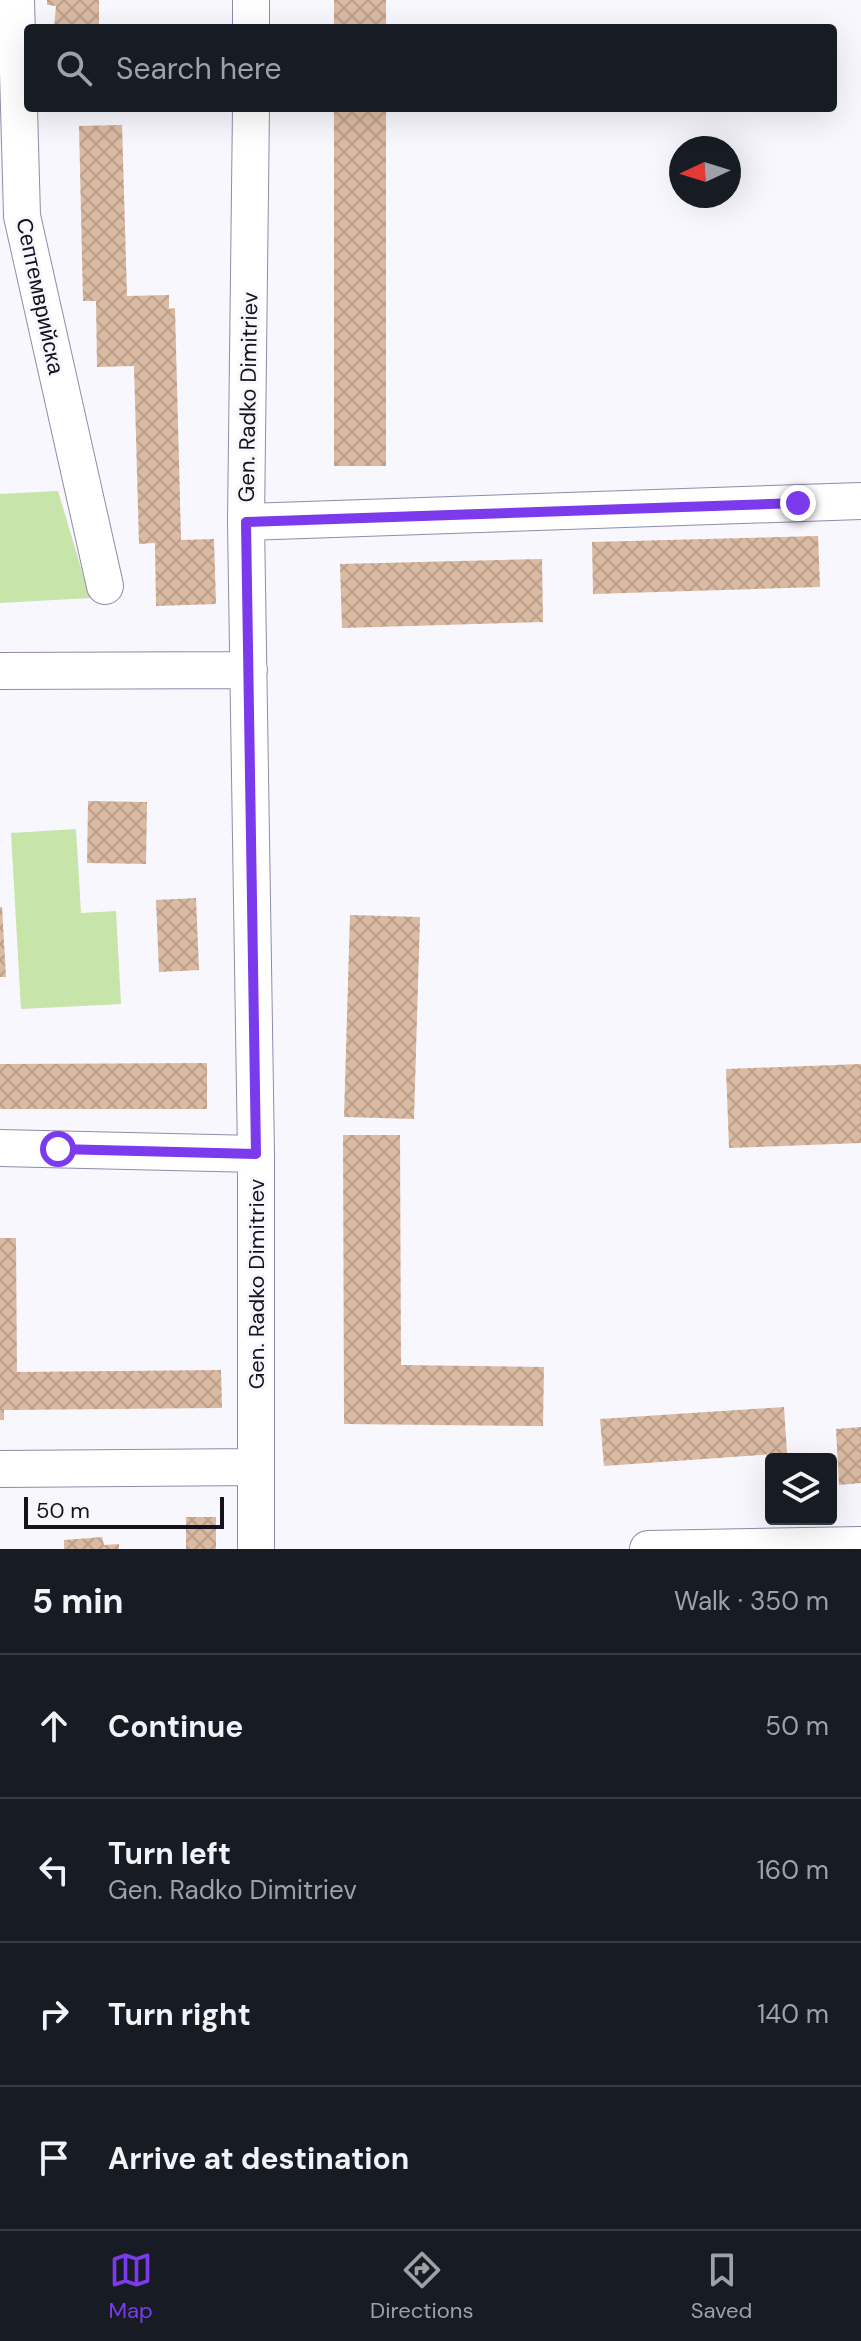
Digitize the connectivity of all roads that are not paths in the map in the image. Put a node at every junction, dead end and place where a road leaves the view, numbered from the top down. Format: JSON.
{"nodes":[{"id":1,"x":16,"y":0,"type":"edge"},
{"id":2,"x":251,"y":0,"type":"edge"},
{"id":3,"x":251,"y":24,"type":"edge"},
{"id":4,"x":251,"y":112,"type":"edge"},
{"id":5,"x":861,"y":501,"type":"edge"},
{"id":6,"x":246,"y":522,"type":"junction"},
{"id":7,"x":105,"y":586,"type":"dead end"},
{"id":8,"x":249,"y":670,"type":"junction"},
{"id":9,"x":0,"y":671,"type":"edge"},
{"id":10,"x":0,"y":1148,"type":"edge"},
{"id":11,"x":256,"y":1154,"type":"junction"},
{"id":12,"x":256,"y":1467,"type":"junction"},
{"id":13,"x":0,"y":1469,"type":"edge"},
{"id":14,"x":861,"y":1545,"type":"edge"},
{"id":15,"x":256,"y":1549,"type":"edge"},
{"id":16,"x":648,"y":1549,"type":"edge"}],
"edges":[{"from":1,"to":7,"type":"street","name":"Септемврийска"},
{"from":2,"to":3,"type":"street"},
{"from":4,"to":6,"type":"street","name":"Gen. Radko Dimitriev"},
{"from":5,"to":6,"type":"street"},
{"from":6,"to":8,"type":"street","name":"Gen. Radko Dimitriev"},
{"from":8,"to":9,"type":"street"},
{"from":8,"to":11,"type":"street","name":"Gen. Radko Dimitriev"},
{"from":10,"to":11,"type":"street"},
{"from":11,"to":12,"type":"street","name":"Gen. Radko Dimitriev"},
{"from":12,"to":13,"type":"street"},
{"from":12,"to":15,"type":"street","name":"Gen. Radko Dimitriev"},
{"from":14,"to":16,"type":"street"}]}
